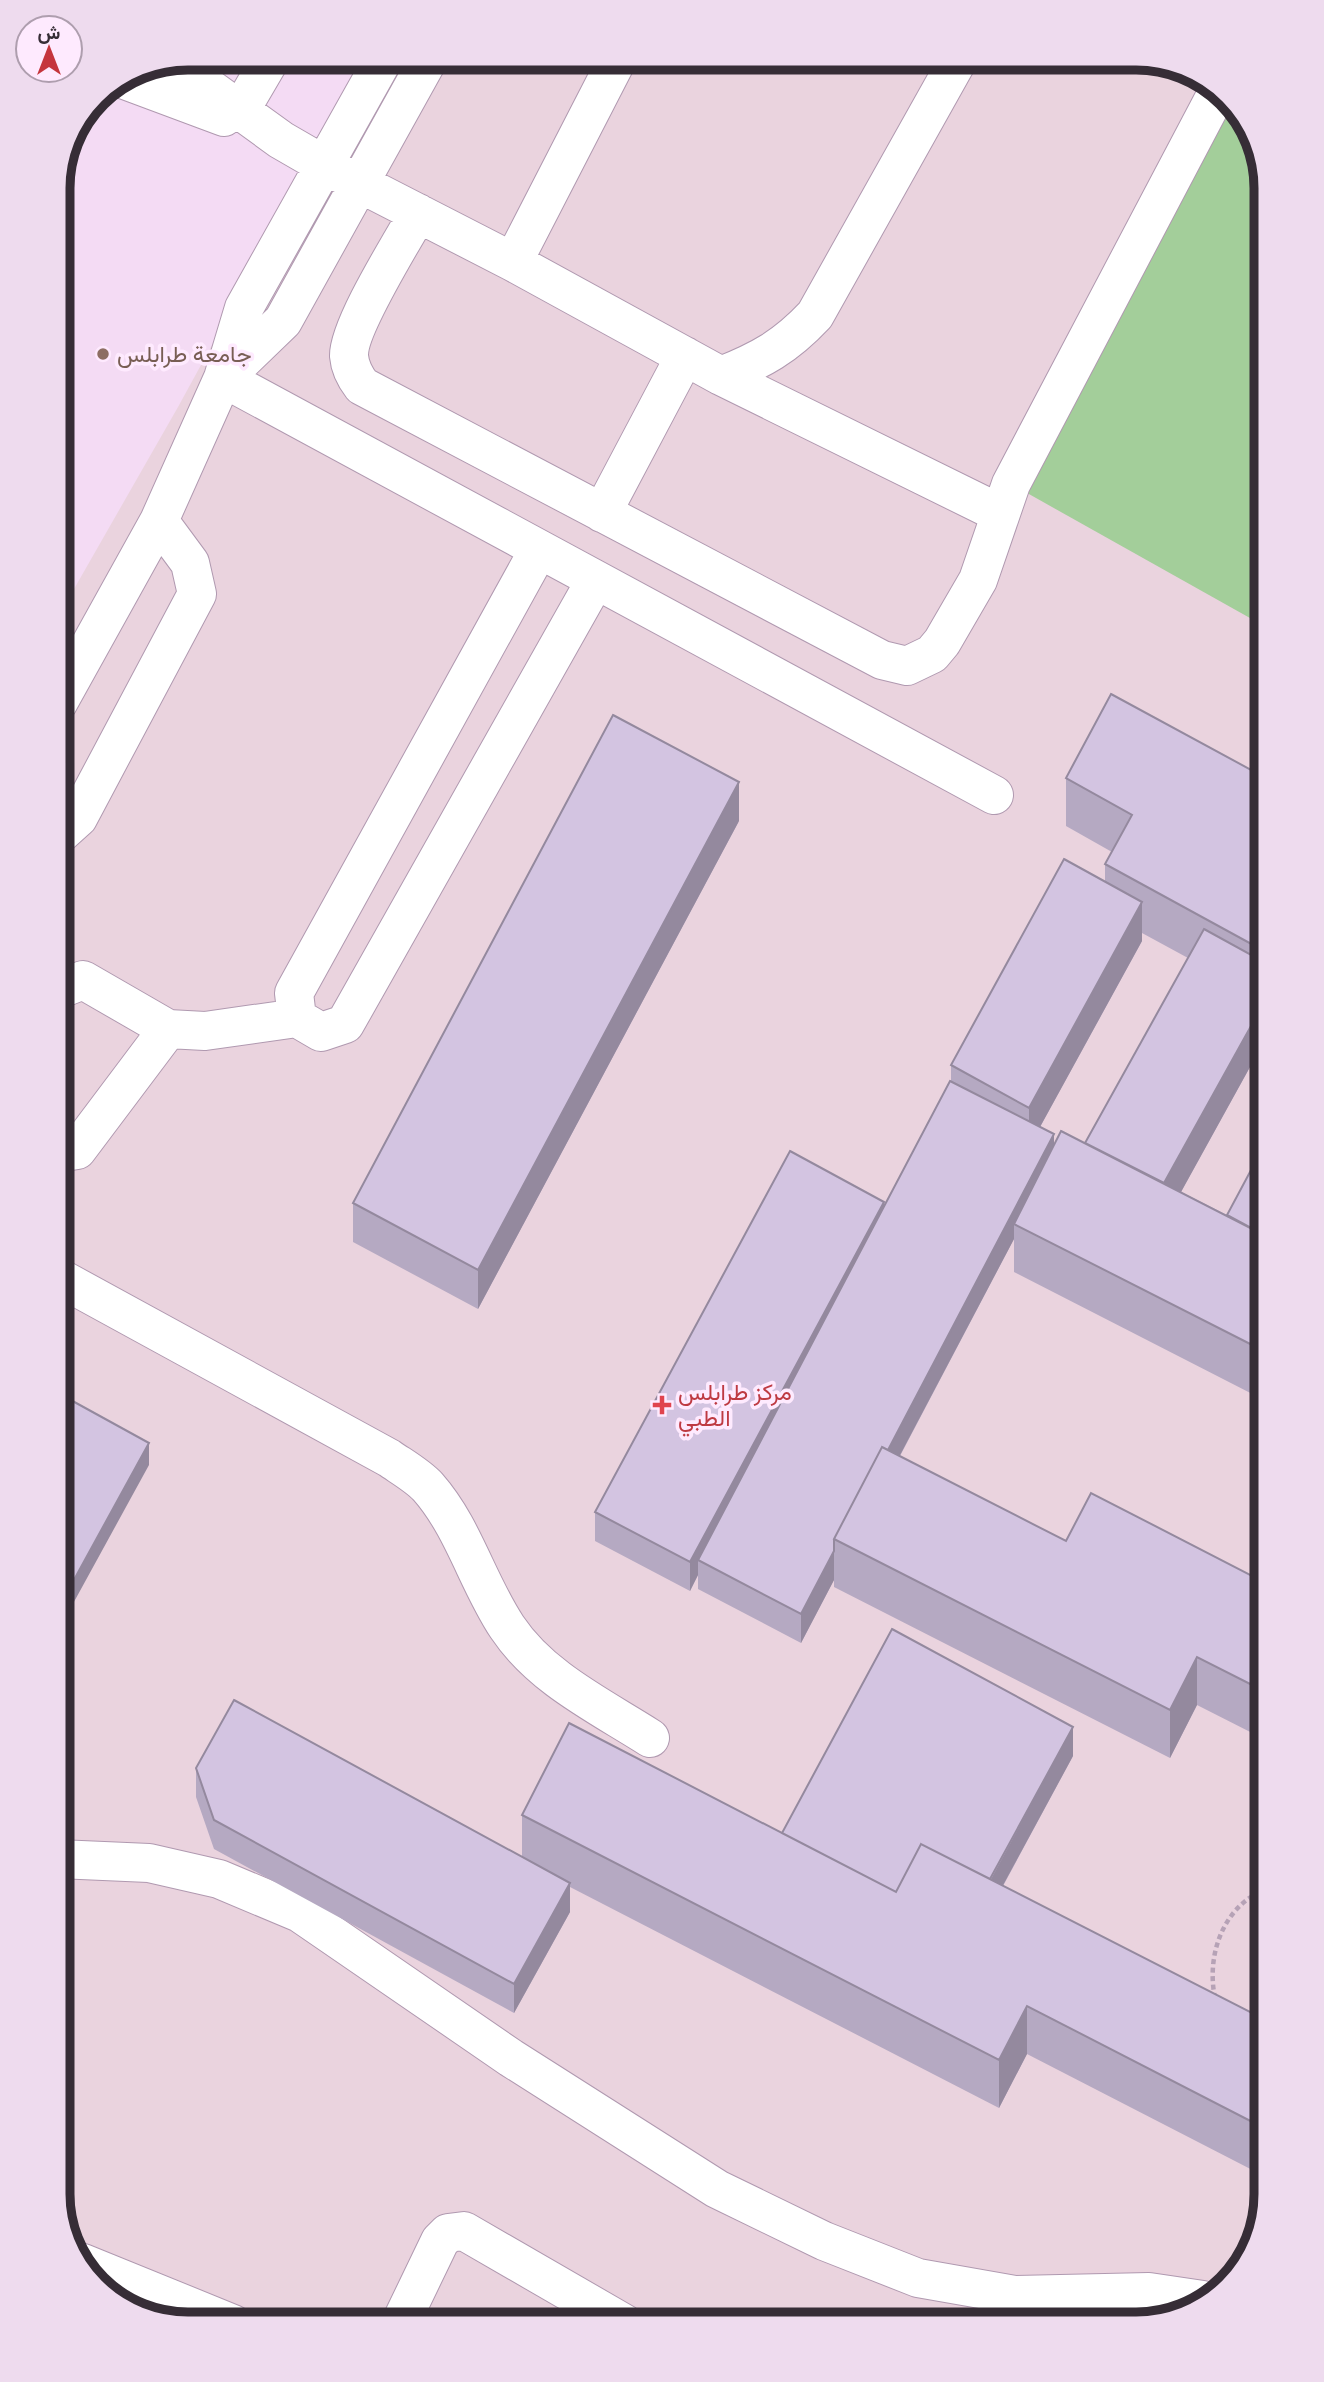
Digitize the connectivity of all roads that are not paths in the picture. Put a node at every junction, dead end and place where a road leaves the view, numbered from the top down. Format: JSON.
{"nodes":[{"id":1,"x":185,"y":70,"type":"edge"},
{"id":2,"x":264,"y":70,"type":"edge"},
{"id":3,"x":378,"y":70,"type":"edge"},
{"id":4,"x":423,"y":70,"type":"edge"},
{"id":5,"x":612,"y":70,"type":"edge"},
{"id":6,"x":952,"y":70,"type":"edge"},
{"id":7,"x":134,"y":84,"type":"edge"},
{"id":8,"x":1214,"y":99,"type":"edge"},
{"id":9,"x":240,"y":111,"type":"junction"},
{"id":10,"x":281,"y":140,"type":"junction"},
{"id":11,"x":326,"y":166,"type":"junction"},
{"id":12,"x":361,"y":184,"type":"junction"},
{"id":13,"x":418,"y":213,"type":"junction"},
{"id":14,"x":513,"y":262,"type":"junction"},
{"id":15,"x":685,"y":356,"type":"junction"},
{"id":16,"x":721,"y":376,"type":"junction"},
{"id":17,"x":223,"y":378,"type":"junction"},
{"id":18,"x":603,"y":513,"type":"junction"},
{"id":19,"x":999,"y":513,"type":"junction"},
{"id":20,"x":159,"y":521,"type":"junction"},
{"id":21,"x":538,"y":551,"type":"junction"},
{"id":22,"x":595,"y":581,"type":"junction"},
{"id":23,"x":70,"y":681,"type":"edge"},
{"id":24,"x":994,"y":794,"type":"dead end"},
{"id":25,"x":70,"y":825,"type":"edge"},
{"id":26,"x":70,"y":985,"type":"edge"},
{"id":27,"x":297,"y":1018,"type":"junction"},
{"id":28,"x":168,"y":1029,"type":"junction"},
{"id":29,"x":70,"y":1151,"type":"edge"},
{"id":30,"x":70,"y":1284,"type":"edge"},
{"id":31,"x":650,"y":1738,"type":"dead end"},
{"id":32,"x":70,"y":1860,"type":"edge"},
{"id":33,"x":96,"y":2268,"type":"edge"},
{"id":34,"x":1191,"y":2298,"type":"edge"},
{"id":35,"x":203,"y":2312,"type":"edge"},
{"id":36,"x":406,"y":2312,"type":"edge"},
{"id":37,"x":604,"y":2312,"type":"edge"}],
"edges":[{"from":1,"to":9,"type":"lane"},
{"from":2,"to":9,"type":"lane"},
{"from":3,"to":11,"type":"lane"},
{"from":4,"to":12,"type":"lane"},
{"from":5,"to":14,"type":"lane"},
{"from":6,"to":16,"type":"lane"},
{"from":7,"to":10,"type":"lane"},
{"from":8,"to":19,"type":"lane"},
{"from":9,"to":10,"type":"lane"},
{"from":10,"to":11,"type":"lane"},
{"from":11,"to":12,"type":"lane"},
{"from":11,"to":17,"type":"lane"},
{"from":12,"to":13,"type":"lane"},
{"from":12,"to":17,"type":"lane"},
{"from":13,"to":14,"type":"lane"},
{"from":13,"to":18,"type":"lane"},
{"from":14,"to":15,"type":"lane"},
{"from":15,"to":16,"type":"lane"},
{"from":15,"to":18,"type":"lane"},
{"from":16,"to":19,"type":"lane"},
{"from":17,"to":20,"type":"lane"},
{"from":17,"to":21,"type":"lane"},
{"from":18,"to":19,"type":"lane"},
{"from":20,"to":23,"type":"lane"},
{"from":20,"to":25,"type":"lane"},
{"from":21,"to":22,"type":"lane"},
{"from":21,"to":27,"type":"lane"},
{"from":22,"to":24,"type":"lane"},
{"from":22,"to":27,"type":"lane"},
{"from":26,"to":28,"type":"lane"},
{"from":27,"to":28,"type":"lane"},
{"from":28,"to":29,"type":"lane"},
{"from":30,"to":31,"type":"lane"},
{"from":32,"to":34,"type":"lane"},
{"from":33,"to":35,"type":"lane"},
{"from":36,"to":37,"type":"lane"}]}
